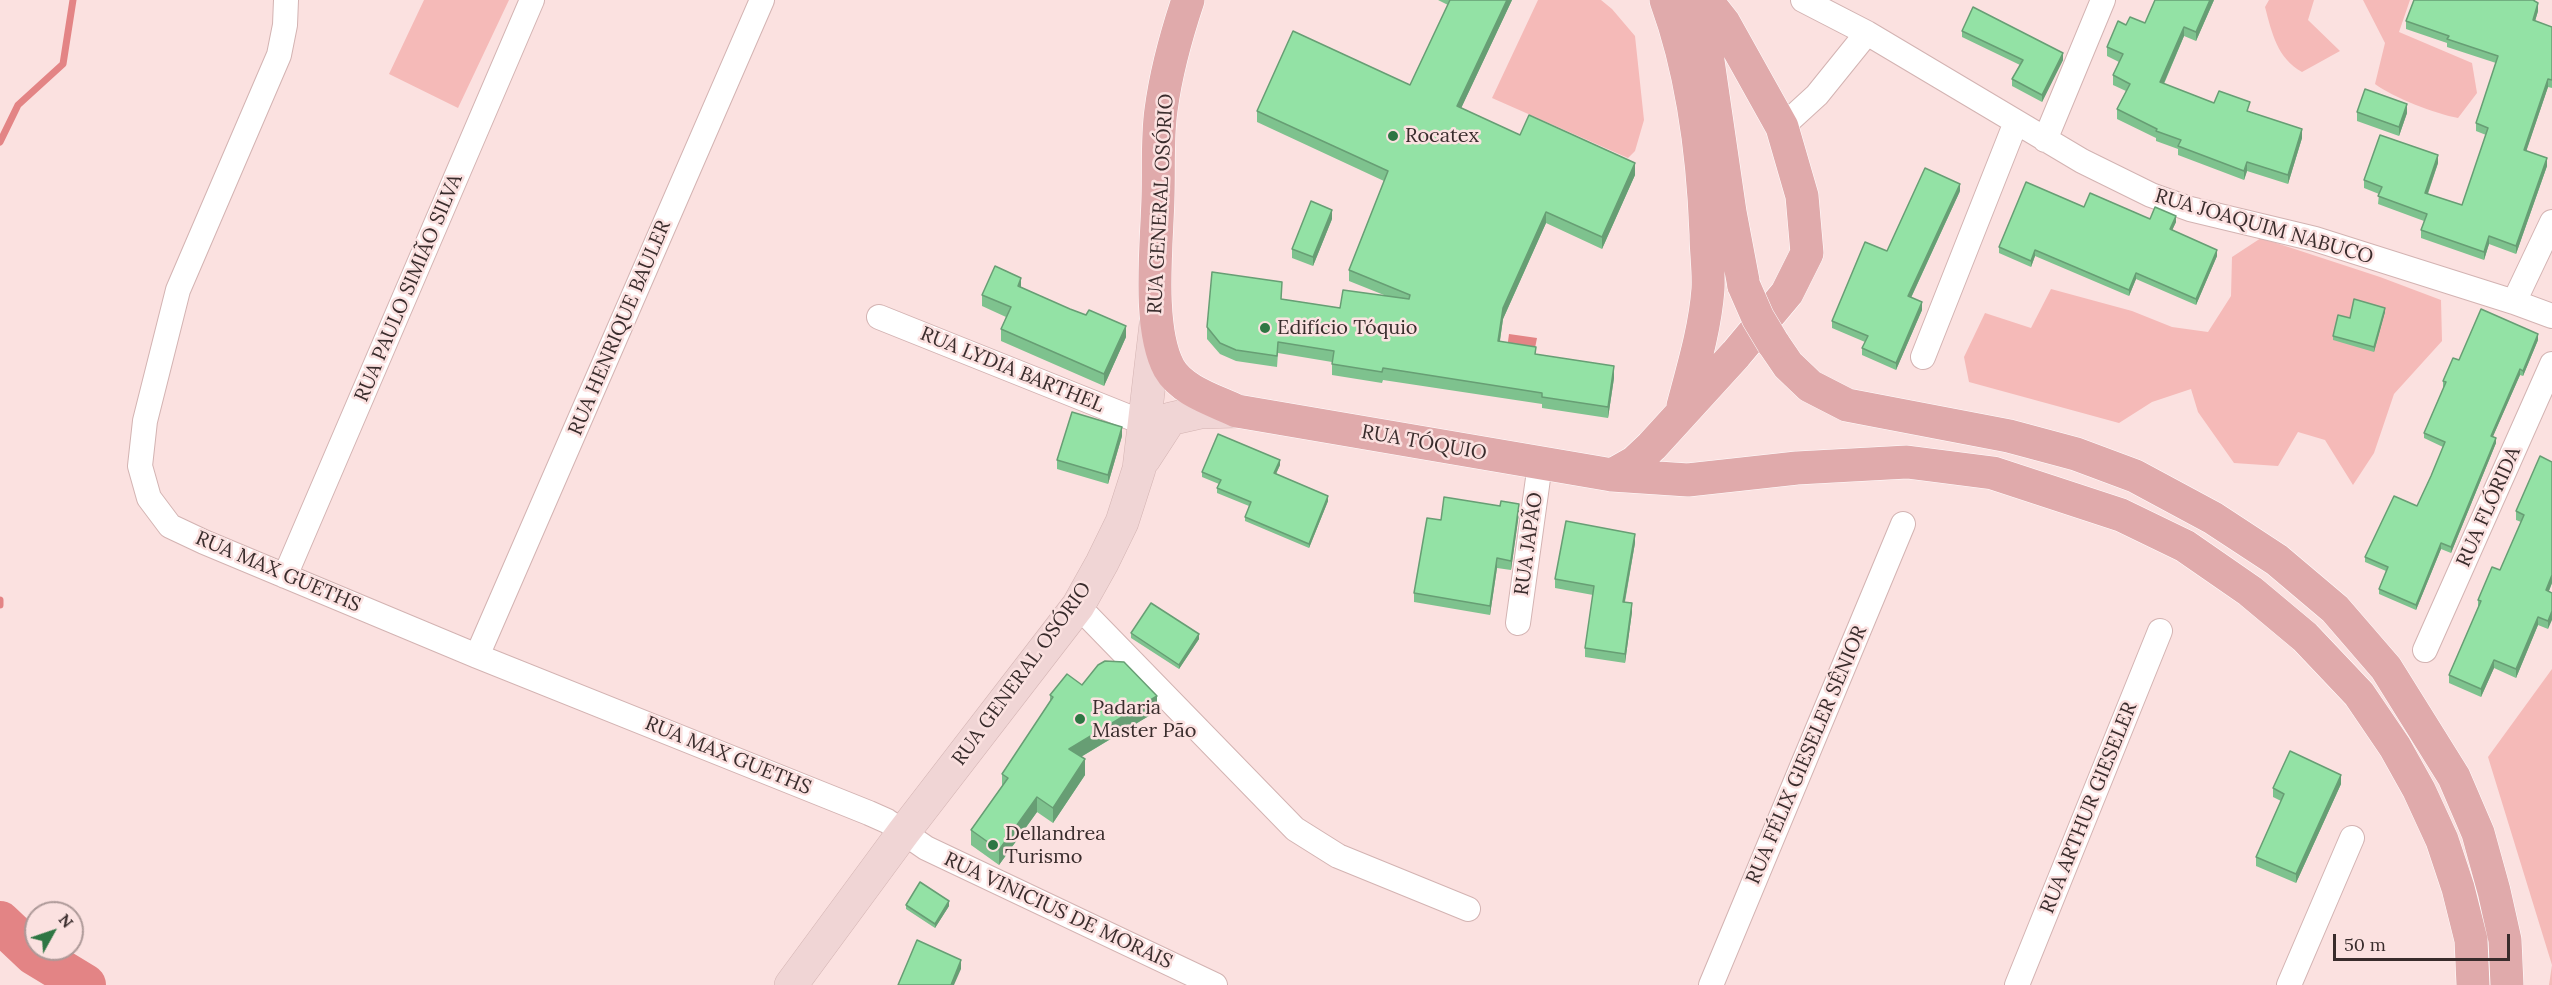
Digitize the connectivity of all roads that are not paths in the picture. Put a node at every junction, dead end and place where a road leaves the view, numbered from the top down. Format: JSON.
{"nodes":[{"id":1,"x":286,"y":0,"type":"edge"},
{"id":2,"x":532,"y":0,"type":"edge"},
{"id":3,"x":762,"y":0,"type":"edge"},
{"id":4,"x":1188,"y":0,"type":"edge"},
{"id":5,"x":1666,"y":0,"type":"edge"},
{"id":6,"x":1690,"y":0,"type":"edge"},
{"id":7,"x":1706,"y":0,"type":"edge"},
{"id":8,"x":1803,"y":0,"type":"edge"},
{"id":9,"x":2103,"y":0,"type":"edge"},
{"id":10,"x":1867,"y":33,"type":"junction"},
{"id":11,"x":2016,"y":122,"type":"junction"},
{"id":12,"x":1782,"y":127,"type":"junction"},
{"id":13,"x":2045,"y":140,"type":"junction"},
{"id":14,"x":2552,"y":222,"type":"edge"},
{"id":15,"x":2514,"y":302,"type":"junction"},
{"id":16,"x":879,"y":316,"type":"dead end"},
{"id":17,"x":2552,"y":316,"type":"edge"},
{"id":18,"x":1156,"y":322,"type":"junction"},
{"id":19,"x":1923,"y":357,"type":"dead end"},
{"id":20,"x":2552,"y":364,"type":"edge"},
{"id":21,"x":1237,"y":411,"type":"junction"},
{"id":22,"x":1682,"y":411,"type":"junction"},
{"id":23,"x":1144,"y":423,"type":"junction"},
{"id":24,"x":1540,"y":464,"type":"junction"},
{"id":25,"x":1139,"y":469,"type":"junction"},
{"id":26,"x":1611,"y":476,"type":"junction"},
{"id":27,"x":1903,"y":524,"type":"dead end"},
{"id":28,"x":285,"y":576,"type":"junction"},
{"id":29,"x":1078,"y":606,"type":"junction"},
{"id":30,"x":1518,"y":623,"type":"dead end"},
{"id":31,"x":2160,"y":631,"type":"dead end"},
{"id":32,"x":2425,"y":650,"type":"dead end"},
{"id":33,"x":477,"y":656,"type":"junction"},
{"id":34,"x":903,"y":833,"type":"junction"},
{"id":35,"x":2352,"y":838,"type":"dead end"},
{"id":36,"x":1468,"y":909,"type":"dead end"},
{"id":37,"x":791,"y":985,"type":"edge"},
{"id":38,"x":1215,"y":985,"type":"edge"},
{"id":39,"x":1711,"y":985,"type":"edge"},
{"id":40,"x":2018,"y":985,"type":"edge"},
{"id":41,"x":2289,"y":985,"type":"edge"},
{"id":42,"x":2473,"y":985,"type":"edge"},
{"id":43,"x":2507,"y":985,"type":"edge"}],
"edges":[{"from":1,"to":28,"type":"street","name":"RUA MAX GUETHS"},
{"from":2,"to":28,"type":"street","name":"RUA PAULO SIMIÃO SILVA"},
{"from":3,"to":33,"type":"street","name":"RUA HENRIQUE BAULER"},
{"from":4,"to":18,"type":"main road","name":"RUA GENERAL OSÓRIO"},
{"from":5,"to":22,"type":"main road"},
{"from":6,"to":43,"type":"main road","bridge":true},
{"from":7,"to":12,"type":"main road"},
{"from":8,"to":10,"type":"street","name":"RUA JOAQUIM NABUCO"},
{"from":9,"to":13,"type":"street"},
{"from":10,"to":11,"type":"street","name":"RUA JOAQUIM NABUCO"},
{"from":10,"to":12,"type":"street"},
{"from":11,"to":13,"type":"street","name":"RUA JOAQUIM NABUCO"},
{"from":11,"to":19,"type":"street"},
{"from":12,"to":22,"type":"main road"},
{"from":13,"to":15,"type":"street","name":"RUA JOAQUIM NABUCO"},
{"from":14,"to":15,"type":"street"},
{"from":15,"to":17,"type":"street","name":"RUA JOAQUIM NABUCO"},
{"from":16,"to":23,"type":"street","name":"RUA LYDIA BARTHEL"},
{"from":18,"to":21,"type":"main road","name":"RUA TÓQUIO"},
{"from":18,"to":23,"type":"main road","name":"RUA GENERAL OSÓRIO"},
{"from":20,"to":32,"type":"street","name":"RUA FLÓRIDA"},
{"from":21,"to":24,"type":"main road","name":"RUA TÓQUIO"},
{"from":21,"to":25,"type":"main road","name":"RUA TÓQUIO"},
{"from":22,"to":26,"type":"main road"},
{"from":23,"to":25,"type":"main road","name":"RUA GENERAL OSÓRIO"},
{"from":24,"to":26,"type":"main road","name":"RUA TÓQUIO"},
{"from":24,"to":30,"type":"street","name":"RUA JAPÃO"},
{"from":25,"to":29,"type":"main road","name":"RUA GENERAL OSÓRIO"},
{"from":26,"to":42,"type":"main road","name":"RUA TÓQUIO"},
{"from":27,"to":39,"type":"street","name":"RUA FÉLIX GIESELER SÊNIOR"},
{"from":28,"to":33,"type":"street","name":"RUA MAX GUETHS"},
{"from":29,"to":34,"type":"main road","name":"RUA GENERAL OSÓRIO"},
{"from":29,"to":36,"type":"street"},
{"from":31,"to":40,"type":"street","name":"RUA ARTHUR GIESELER"},
{"from":33,"to":34,"type":"street","name":"RUA MAX GUETHS"},
{"from":34,"to":37,"type":"main road","name":"RUA GENERAL OSÓRIO"},
{"from":34,"to":38,"type":"street","name":"RUA VINICIUS DE MORAIS"},
{"from":35,"to":41,"type":"street"}]}
